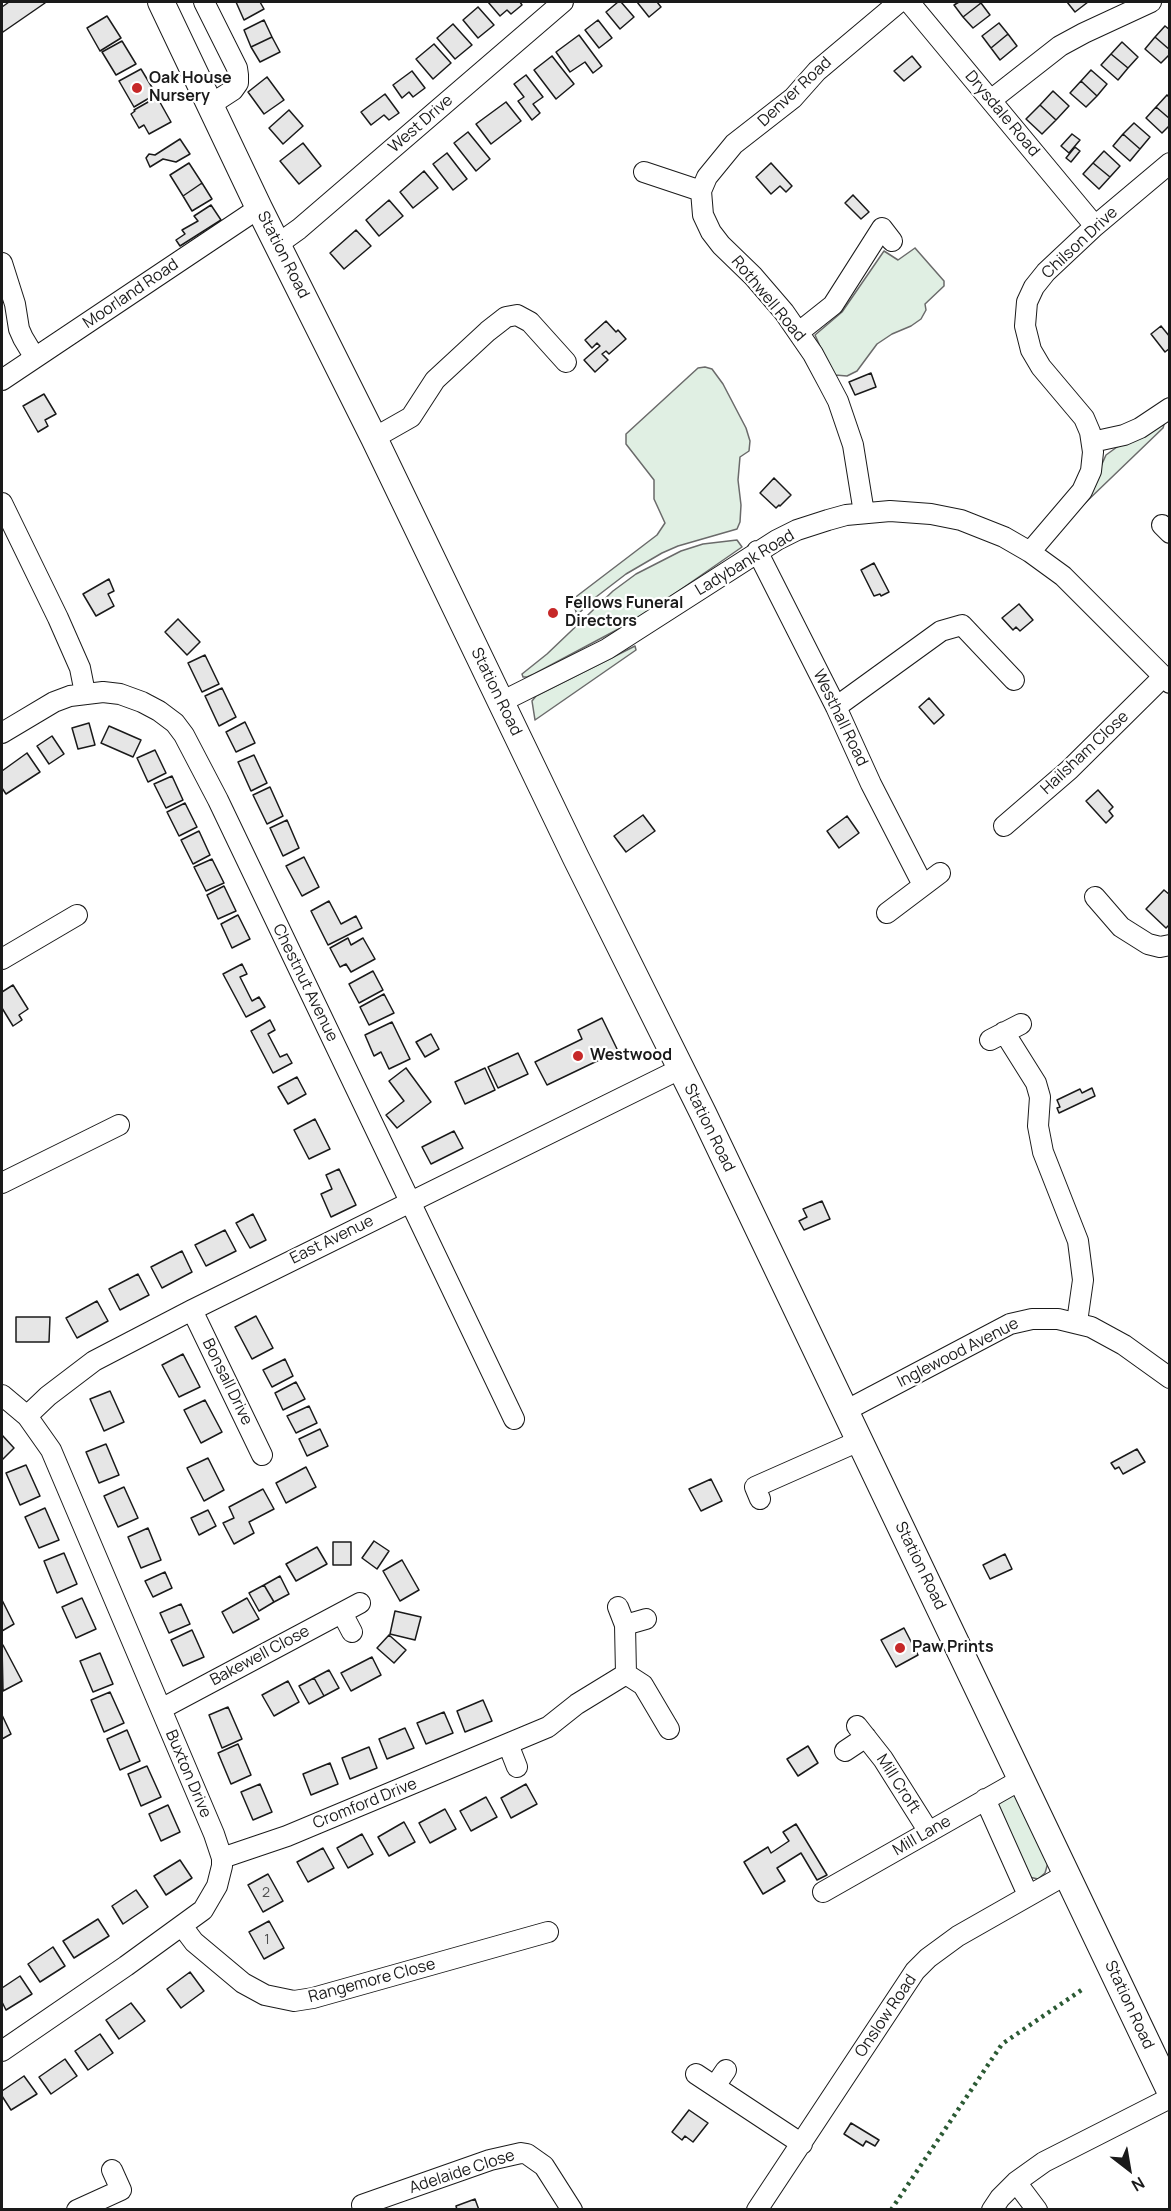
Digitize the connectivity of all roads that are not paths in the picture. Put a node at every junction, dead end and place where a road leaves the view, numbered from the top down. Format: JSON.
{"nodes":[{"id":1,"x":160,"y":2,"type":"edge"},
{"id":2,"x":204,"y":2,"type":"edge"},
{"id":3,"x":563,"y":2,"type":"edge"},
{"id":4,"x":899,"y":2,"type":"edge"},
{"id":5,"x":909,"y":2,"type":"edge"},
{"id":6,"x":1152,"y":2,"type":"edge"},
{"id":7,"x":1131,"y":6,"type":"edge"},
{"id":8,"x":991,"y":100,"type":"junction"},
{"id":9,"x":210,"y":105,"type":"junction"},
{"id":10,"x":1170,"y":163,"type":"edge"},
{"id":11,"x":644,"y":172,"type":"dead end"},
{"id":12,"x":701,"y":191,"type":"junction"},
{"id":13,"x":259,"y":208,"type":"junction"},
{"id":14,"x":1095,"y":226,"type":"junction"},
{"id":15,"x":892,"y":241,"type":"dead end"},
{"id":16,"x":278,"y":244,"type":"junction"},
{"id":17,"x":2,"y":263,"type":"edge"},
{"id":18,"x":799,"y":332,"type":"junction"},
{"id":19,"x":35,"y":357,"type":"junction"},
{"id":20,"x":566,"y":362,"type":"dead end"},
{"id":21,"x":2,"y":380,"type":"edge"},
{"id":22,"x":1170,"y":408,"type":"edge"},
{"id":23,"x":374,"y":438,"type":"junction"},
{"id":24,"x":1092,"y":442,"type":"junction"},
{"id":25,"x":2,"y":503,"type":"edge"},
{"id":26,"x":864,"y":513,"type":"junction"},
{"id":27,"x":757,"y":551,"type":"junction"},
{"id":28,"x":1030,"y":552,"type":"junction"},
{"id":29,"x":1014,"y":680,"type":"dead end"},
{"id":30,"x":1166,"y":680,"type":"edge"},
{"id":31,"x":85,"y":693,"type":"junction"},
{"id":32,"x":501,"y":702,"type":"junction"},
{"id":33,"x":836,"y":707,"type":"junction"},
{"id":34,"x":2,"y":733,"type":"edge"},
{"id":35,"x":1004,"y":826,"type":"dead end"},
{"id":36,"x":940,"y":873,"type":"dead end"},
{"id":37,"x":923,"y":885,"type":"junction"},
{"id":38,"x":1095,"y":897,"type":"dead end"},
{"id":39,"x":886,"y":914,"type":"dead end"},
{"id":40,"x":77,"y":915,"type":"dead end"},
{"id":41,"x":1170,"y":945,"type":"edge"},
{"id":42,"x":2,"y":959,"type":"edge"},
{"id":43,"x":1005,"y":1032,"type":"dead end"},
{"id":44,"x":680,"y":1069,"type":"junction"},
{"id":45,"x":119,"y":1125,"type":"dead end"},
{"id":46,"x":2,"y":1183,"type":"edge"},
{"id":47,"x":411,"y":1201,"type":"junction"},
{"id":48,"x":192,"y":1310,"type":"junction"},
{"id":49,"x":1077,"y":1322,"type":"junction"},
{"id":50,"x":1170,"y":1378,"type":"edge"},
{"id":51,"x":2,"y":1395,"type":"edge"},
{"id":52,"x":845,"y":1411,"type":"junction"},
{"id":53,"x":27,"y":1416,"type":"junction"},
{"id":54,"x":514,"y":1419,"type":"dead end"},
{"id":55,"x":860,"y":1441,"type":"junction"},
{"id":56,"x":262,"y":1455,"type":"dead end"},
{"id":57,"x":760,"y":1499,"type":"dead end"},
{"id":58,"x":360,"y":1603,"type":"dead end"},
{"id":59,"x":342,"y":1613,"type":"junction"},
{"id":60,"x":646,"y":1619,"type":"dead end"},
{"id":61,"x":352,"y":1632,"type":"dead end"},
{"id":62,"x":626,"y":1674,"type":"junction"},
{"id":63,"x":161,"y":1709,"type":"junction"},
{"id":64,"x":669,"y":1729,"type":"dead end"},
{"id":65,"x":508,"y":1744,"type":"junction"},
{"id":66,"x":845,"y":1751,"type":"dead end"},
{"id":67,"x":518,"y":1767,"type":"dead end"},
{"id":68,"x":1022,"y":1779,"type":"junction"},
{"id":69,"x":985,"y":1799,"type":"junction"},
{"id":70,"x":929,"y":1832,"type":"junction"},
{"id":71,"x":222,"y":1858,"type":"junction"},
{"id":72,"x":1067,"y":1874,"type":"junction"},
{"id":73,"x":823,"y":1892,"type":"dead end"},
{"id":74,"x":1028,"y":1895,"type":"junction"},
{"id":75,"x":182,"y":1926,"type":"junction"},
{"id":76,"x":548,"y":1932,"type":"dead end"},
{"id":77,"x":2,"y":2051,"type":"edge"},
{"id":78,"x":696,"y":2074,"type":"dead end"},
{"id":79,"x":1170,"y":2091,"type":"edge"},
{"id":80,"x":1170,"y":2098,"type":"edge"},
{"id":81,"x":802,"y":2144,"type":"junction"},
{"id":82,"x":112,"y":2170,"type":"dead end"},
{"id":83,"x":1016,"y":2182,"type":"junction"},
{"id":84,"x":387,"y":2204,"type":"edge"},
{"id":85,"x":362,"y":2205,"type":"dead end"},
{"id":86,"x":77,"y":2210,"type":"edge"},
{"id":87,"x":572,"y":2210,"type":"edge"},
{"id":88,"x":757,"y":2210,"type":"edge"},
{"id":89,"x":992,"y":2210,"type":"edge"},
{"id":90,"x":1037,"y":2210,"type":"edge"}],
"edges":[{"from":1,"to":9,"type":"main road","name":"Station Road"},
{"from":2,"to":9,"type":"street"},
{"from":3,"to":16,"type":"street","name":"West Drive"},
{"from":4,"to":12,"type":"street","name":"Denver Road"},
{"from":5,"to":8,"type":"street","name":"Drysdale Road"},
{"from":6,"to":7,"type":"street"},
{"from":7,"to":8,"type":"street"},
{"from":8,"to":14,"type":"street","name":"Drysdale Road"},
{"from":9,"to":13,"type":"main road","name":"Station Road"},
{"from":10,"to":14,"type":"street","name":"Chilson Drive"},
{"from":11,"to":12,"type":"street"},
{"from":12,"to":18,"type":"street","name":"Rothwell Road"},
{"from":13,"to":16,"type":"main road","name":"Station Road"},
{"from":13,"to":19,"type":"street","name":"Moorland Road"},
{"from":14,"to":24,"type":"street","name":"Chilson Drive"},
{"from":15,"to":18,"type":"street"},
{"from":16,"to":23,"type":"main road","name":"Station Road"},
{"from":17,"to":19,"type":"street"},
{"from":18,"to":26,"type":"street","name":"Rothwell Road"},
{"from":19,"to":21,"type":"street","name":"Moorland Road"},
{"from":20,"to":23,"type":"street"},
{"from":22,"to":24,"type":"street"},
{"from":23,"to":32,"type":"main road","name":"Station Road"},
{"from":24,"to":28,"type":"street","name":"Chilson Drive"},
{"from":25,"to":31,"type":"street"},
{"from":26,"to":27,"type":"street","name":"Ladybank Road"},
{"from":26,"to":28,"type":"street","name":"Ladybank Road"},
{"from":27,"to":32,"type":"street","name":"Ladybank Road"},
{"from":27,"to":33,"type":"street","name":"Westhall Road"},
{"from":28,"to":30,"type":"street","name":"Ladybank Road"},
{"from":29,"to":33,"type":"street"},
{"from":30,"to":35,"type":"street","name":"Hailsham Close"},
{"from":31,"to":34,"type":"street","name":"Chestnut Avenue"},
{"from":31,"to":47,"type":"street","name":"Chestnut Avenue"},
{"from":32,"to":44,"type":"main road","name":"Station Road"},
{"from":33,"to":37,"type":"street","name":"Westhall Road"},
{"from":36,"to":37,"type":"street"},
{"from":37,"to":39,"type":"street"},
{"from":38,"to":41,"type":"street"},
{"from":40,"to":42,"type":"street"},
{"from":43,"to":49,"type":"street"},
{"from":44,"to":47,"type":"street","name":"East Avenue"},
{"from":44,"to":52,"type":"main road","name":"Station Road"},
{"from":45,"to":46,"type":"street"},
{"from":47,"to":48,"type":"street","name":"East Avenue"},
{"from":47,"to":54,"type":"street","name":"Chestnut Avenue"},
{"from":48,"to":53,"type":"street","name":"East Avenue"},
{"from":48,"to":56,"type":"street","name":"Bonsall Drive"},
{"from":49,"to":50,"type":"street","name":"Inglewood Avenue"},
{"from":49,"to":52,"type":"street","name":"Inglewood Avenue"},
{"from":51,"to":53,"type":"street"},
{"from":52,"to":55,"type":"main road","name":"Station Road"},
{"from":53,"to":63,"type":"street","name":"Buxton Drive"},
{"from":55,"to":57,"type":"street"},
{"from":55,"to":68,"type":"main road","name":"Station Road"},
{"from":58,"to":59,"type":"street","name":"Bakewell Close"},
{"from":59,"to":61,"type":"street"},
{"from":59,"to":63,"type":"street","name":"Bakewell Close"},
{"from":60,"to":62,"type":"street"},
{"from":62,"to":64,"type":"street"},
{"from":62,"to":65,"type":"street","name":"Cromford Drive"},
{"from":63,"to":71,"type":"street","name":"Buxton Drive"},
{"from":65,"to":67,"type":"street"},
{"from":65,"to":71,"type":"street","name":"Cromford Drive"},
{"from":66,"to":70,"type":"street","name":"Mill Croft"},
{"from":68,"to":69,"type":"street","name":"Mill Lane"},
{"from":68,"to":72,"type":"main road","name":"Station Road"},
{"from":69,"to":70,"type":"street","name":"Mill Lane"},
{"from":69,"to":74,"type":"street"},
{"from":70,"to":73,"type":"street","name":"Mill Lane"},
{"from":71,"to":75,"type":"street"},
{"from":72,"to":74,"type":"street","name":"Onslow Road"},
{"from":72,"to":79,"type":"main road","name":"Station Road"},
{"from":74,"to":81,"type":"street","name":"Onslow Road"},
{"from":75,"to":76,"type":"street","name":"Rangemore Close"},
{"from":75,"to":77,"type":"street"},
{"from":78,"to":81,"type":"street"},
{"from":80,"to":83,"type":"street"},
{"from":81,"to":88,"type":"street","name":"Onslow Road"},
{"from":82,"to":86,"type":"street"},
{"from":83,"to":89,"type":"street"},
{"from":83,"to":90,"type":"street"},
{"from":84,"to":85,"type":"street","name":"Adelaide Close"},
{"from":84,"to":87,"type":"street","name":"Adelaide Close"}]}
